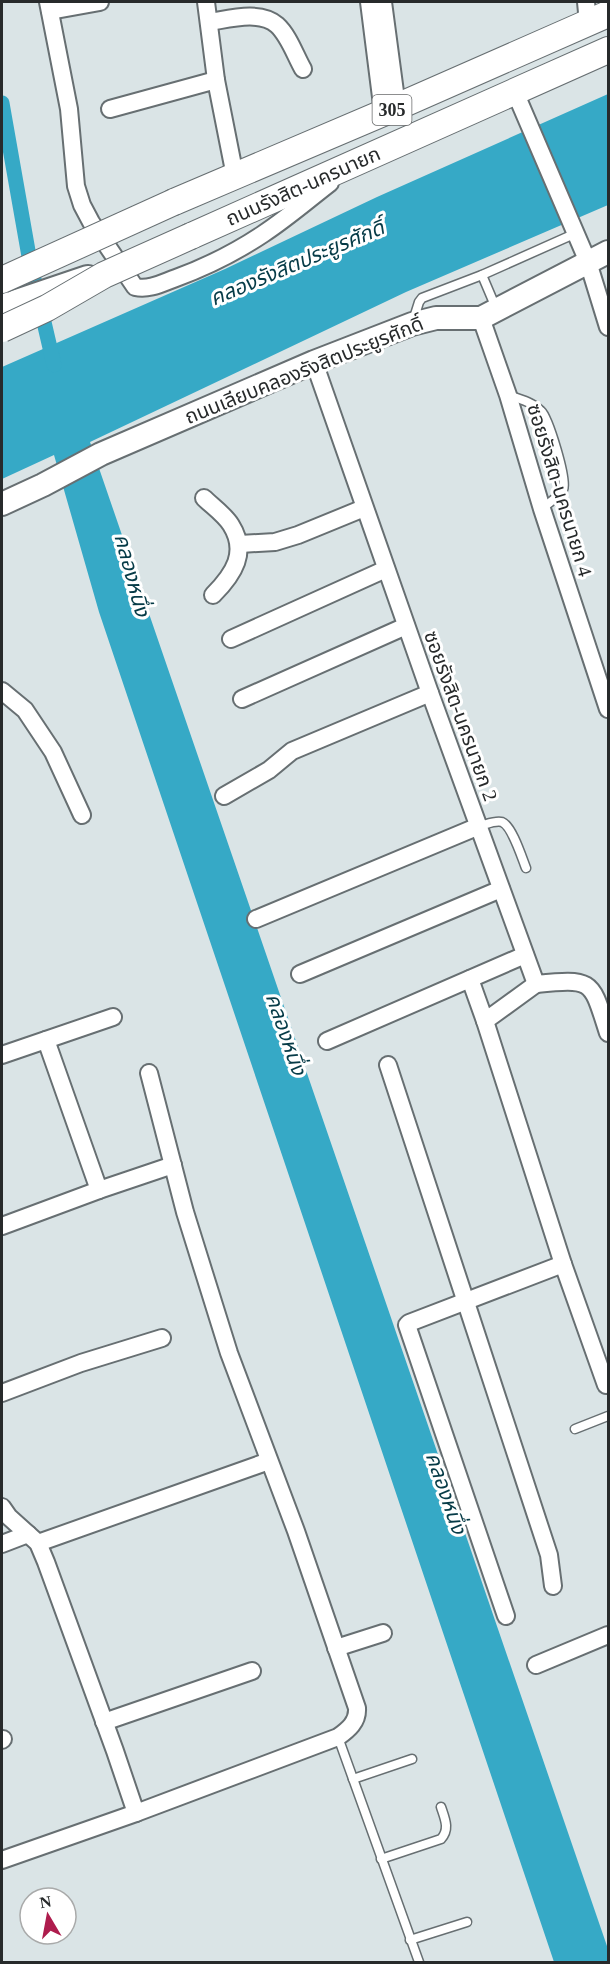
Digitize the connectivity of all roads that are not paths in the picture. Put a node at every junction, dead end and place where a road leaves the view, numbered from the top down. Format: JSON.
{"nodes":[{"id":1,"x":100,"y":2,"type":"edge"},
{"id":2,"x":206,"y":2,"type":"edge"},
{"id":3,"x":369,"y":2,"type":"edge"},
{"id":4,"x":383,"y":2,"type":"edge"},
{"id":5,"x":49,"y":6,"type":"edge"},
{"id":6,"x":594,"y":13,"type":"edge"},
{"id":7,"x":209,"y":22,"type":"junction"},
{"id":8,"x":609,"y":50,"type":"edge"},
{"id":9,"x":303,"y":69,"type":"dead end"},
{"id":10,"x":216,"y":80,"type":"junction"},
{"id":11,"x":515,"y":92,"type":"junction"},
{"id":12,"x":110,"y":109,"type":"dead end"},
{"id":13,"x":390,"y":110,"type":"junction"},
{"id":14,"x":356,"y":162,"type":"junction"},
{"id":15,"x":235,"y":176,"type":"junction"},
{"id":16,"x":572,"y":229,"type":"junction"},
{"id":17,"x":609,"y":252,"type":"edge"},
{"id":18,"x":588,"y":262,"type":"junction"},
{"id":19,"x":104,"y":275,"type":"junction"},
{"id":20,"x":482,"y":275,"type":"junction"},
{"id":21,"x":2,"y":280,"type":"edge"},
{"id":22,"x":2,"y":309,"type":"edge"},
{"id":23,"x":489,"y":314,"type":"junction"},
{"id":24,"x":412,"y":324,"type":"junction"},
{"id":25,"x":609,"y":327,"type":"edge"},
{"id":26,"x":2,"y":329,"type":"edge"},
{"id":27,"x":314,"y":362,"type":"junction"},
{"id":28,"x":508,"y":395,"type":"junction"},
{"id":29,"x":204,"y":498,"type":"dead end"},
{"id":30,"x":2,"y":504,"type":"edge"},
{"id":31,"x":364,"y":508,"type":"junction"},
{"id":32,"x":542,"y":509,"type":"junction"},
{"id":33,"x":240,"y":544,"type":"junction"},
{"id":34,"x":386,"y":569,"type":"junction"},
{"id":35,"x":213,"y":595,"type":"dead end"},
{"id":36,"x":406,"y":626,"type":"junction"},
{"id":37,"x":231,"y":639,"type":"dead end"},
{"id":38,"x":2,"y":691,"type":"edge"},
{"id":39,"x":430,"y":693,"type":"junction"},
{"id":40,"x":242,"y":699,"type":"dead end"},
{"id":41,"x":609,"y":709,"type":"edge"},
{"id":42,"x":224,"y":796,"type":"dead end"},
{"id":43,"x":82,"y":815,"type":"dead end"},
{"id":44,"x":479,"y":826,"type":"junction"},
{"id":45,"x":526,"y":868,"type":"dead end"},
{"id":46,"x":501,"y":889,"type":"junction"},
{"id":47,"x":256,"y":919,"type":"dead end"},
{"id":48,"x":525,"y":955,"type":"junction"},
{"id":49,"x":300,"y":974,"type":"dead end"},
{"id":50,"x":470,"y":979,"type":"junction"},
{"id":51,"x":536,"y":984,"type":"junction"},
{"id":52,"x":113,"y":1017,"type":"dead end"},
{"id":53,"x":485,"y":1021,"type":"junction"},
{"id":54,"x":609,"y":1033,"type":"edge"},
{"id":55,"x":46,"y":1041,"type":"junction"},
{"id":56,"x":327,"y":1041,"type":"dead end"},
{"id":57,"x":2,"y":1055,"type":"edge"},
{"id":58,"x":388,"y":1065,"type":"dead end"},
{"id":59,"x":148,"y":1073,"type":"dead end"},
{"id":60,"x":173,"y":1165,"type":"junction"},
{"id":61,"x":99,"y":1190,"type":"junction"},
{"id":62,"x":2,"y":1226,"type":"edge"},
{"id":63,"x":563,"y":1264,"type":"junction"},
{"id":64,"x":465,"y":1300,"type":"junction"},
{"id":65,"x":162,"y":1338,"type":"dead end"},
{"id":66,"x":608,"y":1387,"type":"edge"},
{"id":67,"x":2,"y":1393,"type":"edge"},
{"id":68,"x":609,"y":1416,"type":"edge"},
{"id":69,"x":574,"y":1429,"type":"dead end"},
{"id":70,"x":268,"y":1461,"type":"junction"},
{"id":71,"x":2,"y":1507,"type":"edge"},
{"id":72,"x":33,"y":1539,"type":"junction"},
{"id":73,"x":2,"y":1544,"type":"edge"},
{"id":74,"x":553,"y":1586,"type":"dead end"},
{"id":75,"x":506,"y":1616,"type":"dead end"},
{"id":76,"x":383,"y":1633,"type":"dead end"},
{"id":77,"x":609,"y":1635,"type":"edge"},
{"id":78,"x":336,"y":1648,"type":"junction"},
{"id":79,"x":536,"y":1665,"type":"dead end"},
{"id":80,"x":252,"y":1671,"type":"dead end"},
{"id":81,"x":104,"y":1722,"type":"junction"},
{"id":82,"x":338,"y":1737,"type":"junction"},
{"id":83,"x":412,"y":1759,"type":"dead end"},
{"id":84,"x":353,"y":1779,"type":"junction"},
{"id":85,"x":441,"y":1807,"type":"dead end"},
{"id":86,"x":136,"y":1813,"type":"junction"},
{"id":87,"x":381,"y":1859,"type":"junction"},
{"id":88,"x":2,"y":1860,"type":"edge"},
{"id":89,"x":467,"y":1922,"type":"dead end"},
{"id":90,"x":410,"y":1940,"type":"junction"},
{"id":91,"x":419,"y":1962,"type":"edge"}],
"edges":[{"from":1,"to":5,"type":"street"},
{"from":2,"to":7,"type":"street"},
{"from":3,"to":13,"type":"street"},
{"from":4,"to":13,"type":"street"},
{"from":5,"to":14,"type":"street"},
{"from":6,"to":13,"type":"main road","name":"ถนนรังสิต-นครนายก","number":"305"},
{"from":7,"to":9,"type":"street"},
{"from":7,"to":10,"type":"street"},
{"from":8,"to":11,"type":"main road","name":"ถนนรังสิต-นครนายก","number":"305"},
{"from":10,"to":12,"type":"street"},
{"from":10,"to":15,"type":"street"},
{"from":11,"to":14,"type":"main road","name":"ถนนรังสิต-นครนายก","number":"305"},
{"from":11,"to":16,"type":"street"},
{"from":13,"to":15,"type":"main road","name":"ถนนรังสิต-นครนายก","number":"305"},
{"from":14,"to":19,"type":"main road","name":"ถนนรังสิต-นครนายก","number":"305","bridge":true},
{"from":15,"to":21,"type":"main road","name":"ถนนรังสิต-นครนายก","number":"305","bridge":true},
{"from":16,"to":18,"type":"street"},
{"from":16,"to":20,"type":"lane"},
{"from":17,"to":18,"type":"street","name":"ถนนเลียบคลองรังสิตประยูรศักดิ์"},
{"from":18,"to":23,"type":"street","name":"ถนนเลียบคลองรังสิตประยูรศักดิ์"},
{"from":18,"to":25,"type":"street"},
{"from":19,"to":22,"type":"highway","bridge":true},
{"from":19,"to":26,"type":"main road","name":"ถนนรังสิต-นครนายก","number":"305","bridge":true},
{"from":20,"to":23,"type":"lane"},
{"from":20,"to":24,"type":"lane"},
{"from":23,"to":24,"type":"street","name":"ถนนเลียบคลองรังสิตประยูรศักดิ์"},
{"from":23,"to":28,"type":"street","name":"ซอยรังสิต-นครนายก 4"},
{"from":24,"to":27,"type":"street","name":"ถนนเลียบคลองรังสิตประยูรศักดิ์"},
{"from":27,"to":30,"type":"street","name":"ถนนเลียบคลองรังสิตประยูรศักดิ์"},
{"from":27,"to":31,"type":"street","name":"ซอยรังสิต-นครนายก 2"},
{"from":28,"to":32,"type":"street","name":"ซอยรังสิต-นครนายก 4"},
{"from":28,"to":32,"type":"lane"},
{"from":29,"to":33,"type":"street"},
{"from":31,"to":33,"type":"street"},
{"from":31,"to":34,"type":"street","name":"ซอยรังสิต-นครนายก 2"},
{"from":32,"to":41,"type":"street","name":"ซอยรังสิต-นครนายก 4"},
{"from":33,"to":35,"type":"street"},
{"from":34,"to":36,"type":"street","name":"ซอยรังสิต-นครนายก 2"},
{"from":34,"to":37,"type":"street"},
{"from":36,"to":39,"type":"street","name":"ซอยรังสิต-นครนายก 2"},
{"from":36,"to":40,"type":"street"},
{"from":38,"to":43,"type":"street"},
{"from":39,"to":42,"type":"street"},
{"from":39,"to":44,"type":"street","name":"ซอยรังสิต-นครนายก 2"},
{"from":44,"to":45,"type":"lane"},
{"from":44,"to":46,"type":"street","name":"ซอยรังสิต-นครนายก 2"},
{"from":44,"to":47,"type":"street"},
{"from":46,"to":48,"type":"street","name":"ซอยรังสิต-นครนายก 2"},
{"from":46,"to":49,"type":"street"},
{"from":48,"to":50,"type":"street"},
{"from":48,"to":51,"type":"street","name":"ซอยรังสิต-นครนายก 2"},
{"from":50,"to":53,"type":"street"},
{"from":50,"to":56,"type":"street"},
{"from":51,"to":53,"type":"street"},
{"from":51,"to":54,"type":"street"},
{"from":52,"to":55,"type":"street"},
{"from":53,"to":63,"type":"street"},
{"from":55,"to":57,"type":"street"},
{"from":55,"to":61,"type":"street"},
{"from":58,"to":64,"type":"street"},
{"from":59,"to":60,"type":"street"},
{"from":60,"to":61,"type":"street"},
{"from":60,"to":70,"type":"street"},
{"from":61,"to":62,"type":"street"},
{"from":63,"to":64,"type":"street"},
{"from":63,"to":66,"type":"street"},
{"from":64,"to":74,"type":"street"},
{"from":64,"to":75,"type":"street"},
{"from":65,"to":67,"type":"street"},
{"from":68,"to":69,"type":"lane"},
{"from":70,"to":72,"type":"street"},
{"from":70,"to":78,"type":"street"},
{"from":71,"to":72,"type":"street"},
{"from":72,"to":73,"type":"street"},
{"from":72,"to":81,"type":"street"},
{"from":76,"to":78,"type":"street"},
{"from":77,"to":79,"type":"street"},
{"from":78,"to":82,"type":"street"},
{"from":80,"to":81,"type":"street"},
{"from":81,"to":86,"type":"street"},
{"from":82,"to":84,"type":"lane"},
{"from":82,"to":86,"type":"street"},
{"from":83,"to":84,"type":"lane"},
{"from":84,"to":87,"type":"lane"},
{"from":85,"to":87,"type":"lane"},
{"from":86,"to":88,"type":"street"},
{"from":87,"to":90,"type":"lane"},
{"from":89,"to":90,"type":"lane"},
{"from":90,"to":91,"type":"lane"}]}
